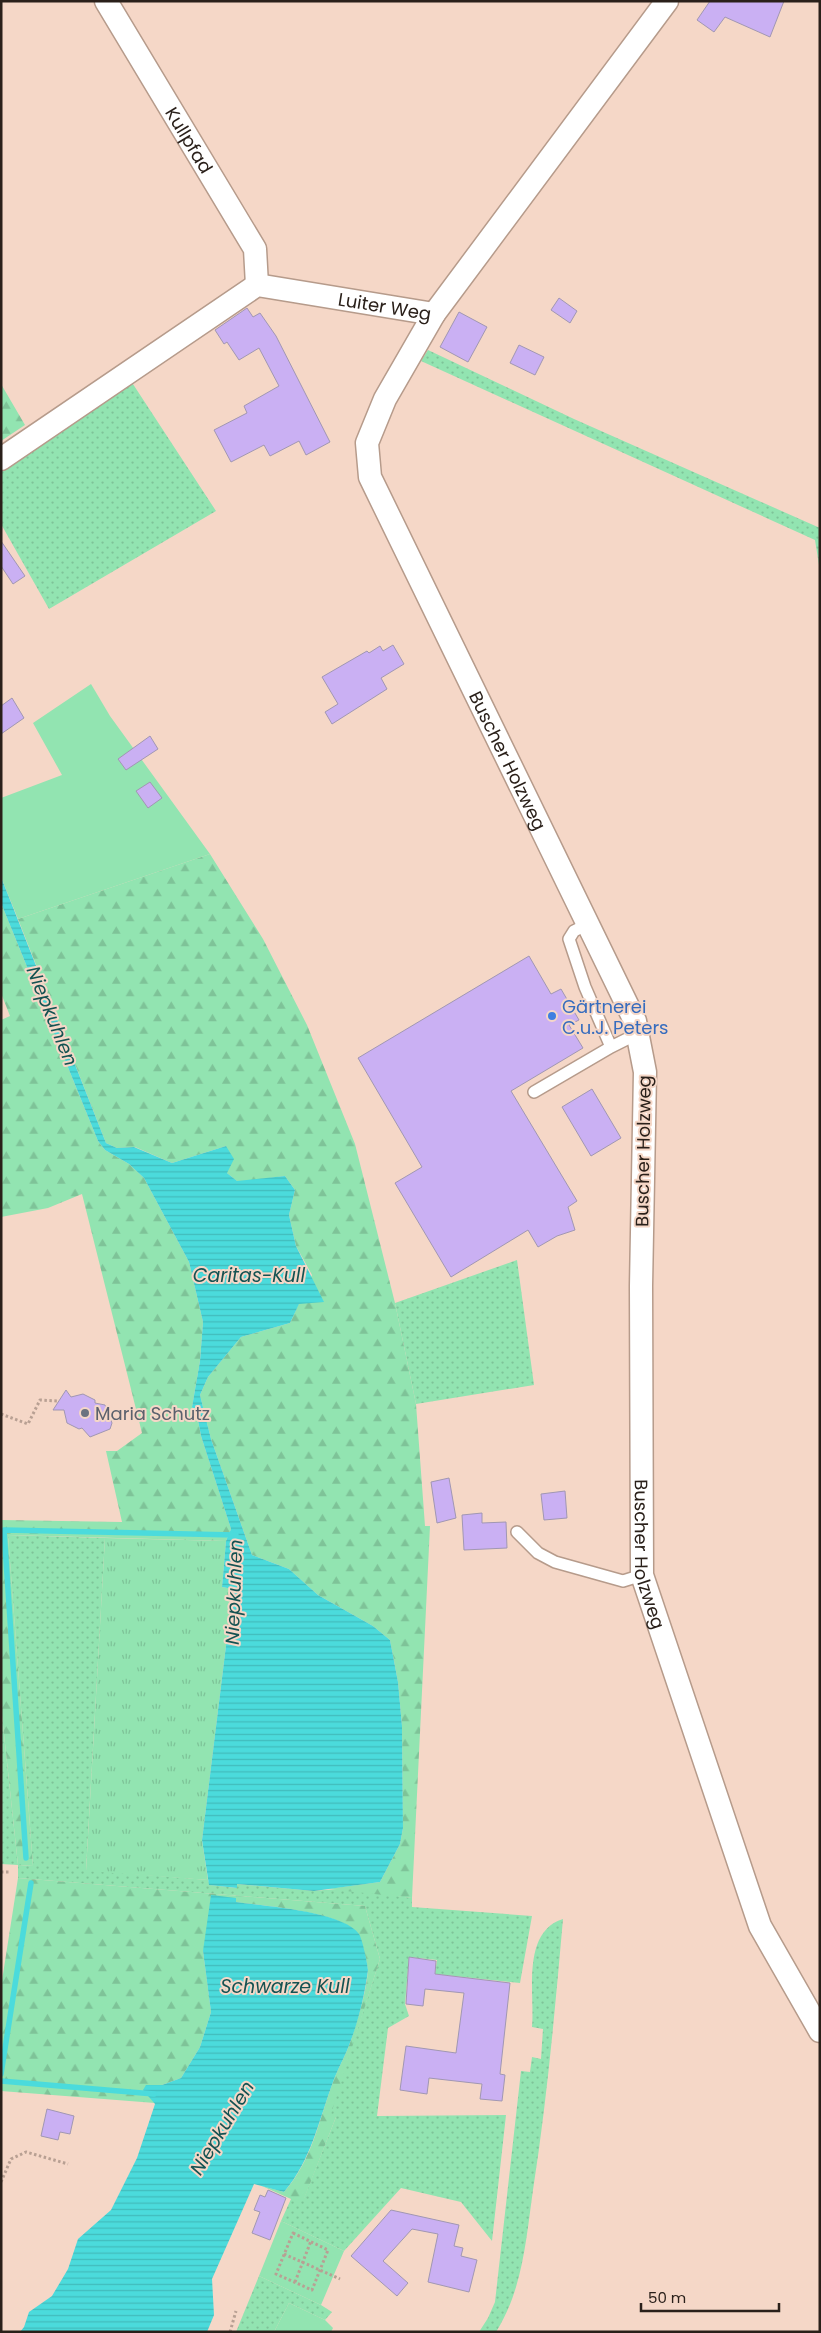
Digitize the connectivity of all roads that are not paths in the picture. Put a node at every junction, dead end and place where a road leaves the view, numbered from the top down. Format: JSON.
{"nodes":[{"id":1,"x":106,"y":1,"type":"edge"},
{"id":2,"x":667,"y":1,"type":"edge"},
{"id":3,"x":257,"y":285,"type":"junction"},
{"id":4,"x":434,"y":314,"type":"junction"},
{"id":5,"x":1,"y":460,"type":"edge"},
{"id":6,"x":588,"y":924,"type":"junction"},
{"id":7,"x":637,"y":1034,"type":"junction"},
{"id":8,"x":611,"y":1047,"type":"junction"},
{"id":9,"x":534,"y":1092,"type":"dead end"},
{"id":10,"x":517,"y":1532,"type":"dead end"},
{"id":11,"x":642,"y":1575,"type":"junction"},
{"id":12,"x":820,"y":2031,"type":"edge"}],
"edges":[{"from":1,"to":3,"type":"street","name":"Kullpfad"},
{"from":2,"to":4,"type":"street","name":"Luiter Weg"},
{"from":3,"to":4,"type":"street","name":"Luiter Weg"},
{"from":3,"to":5,"type":"street"},
{"from":4,"to":6,"type":"street","name":"Buscher Holzweg"},
{"from":6,"to":7,"type":"street","name":"Buscher Holzweg"},
{"from":6,"to":8,"type":"lane"},
{"from":7,"to":8,"type":"lane"},
{"from":7,"to":11,"type":"street","name":"Buscher Holzweg"},
{"from":8,"to":9,"type":"lane"},
{"from":10,"to":11,"type":"lane"},
{"from":11,"to":12,"type":"street","name":"Buscher Holzweg"}]}
